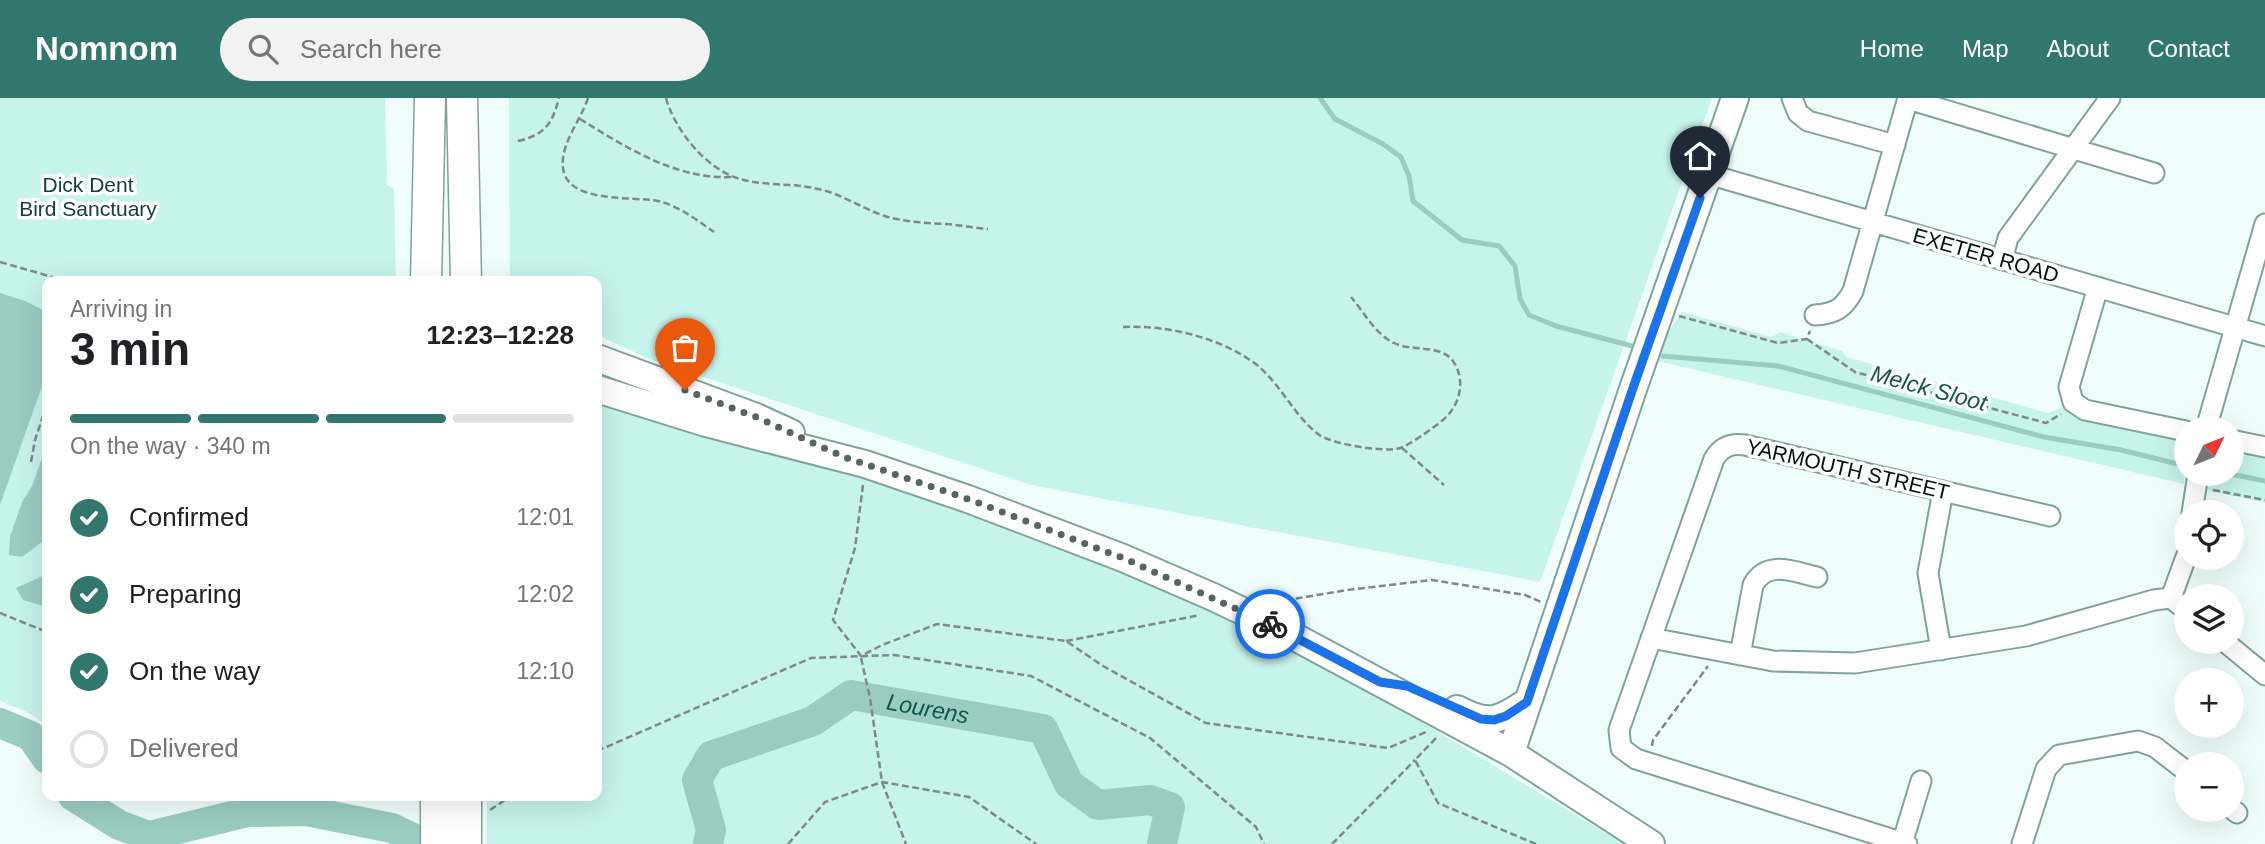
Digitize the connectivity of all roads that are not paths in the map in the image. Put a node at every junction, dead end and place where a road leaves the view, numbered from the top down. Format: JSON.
{"nodes":[{"id":1,"x":430,"y":98,"type":"edge"},
{"id":2,"x":462,"y":98,"type":"edge"},
{"id":3,"x":1735,"y":98,"type":"edge"},
{"id":4,"x":1792,"y":98,"type":"edge"},
{"id":5,"x":2110,"y":98,"type":"edge"},
{"id":6,"x":1908,"y":99,"type":"edge"},
{"id":7,"x":1895,"y":145,"type":"junction"},
{"id":8,"x":2073,"y":149,"type":"junction"},
{"id":9,"x":2154,"y":173,"type":"dead end"},
{"id":10,"x":1708,"y":174,"type":"junction"},
{"id":11,"x":1872,"y":222,"type":"junction"},
{"id":12,"x":2265,"y":224,"type":"edge"},
{"id":13,"x":2002,"y":260,"type":"junction"},
{"id":14,"x":426,"y":276,"type":"edge"},
{"id":15,"x":466,"y":276,"type":"edge"},
{"id":16,"x":2098,"y":287,"type":"junction"},
{"id":17,"x":1815,"y":315,"type":"road end"},
{"id":18,"x":2235,"y":327,"type":"junction"},
{"id":19,"x":2265,"y":336,"type":"edge"},
{"id":20,"x":602,"y":360,"type":"edge"},
{"id":21,"x":602,"y":391,"type":"edge"},
{"id":22,"x":2210,"y":416,"type":"edge"},
{"id":23,"x":2174,"y":429,"type":"edge"},
{"id":24,"x":2244,"y":443,"type":"edge"},
{"id":25,"x":2265,"y":447,"type":"edge"},
{"id":26,"x":855,"y":461,"type":"junction"},
{"id":27,"x":1943,"y":491,"type":"junction"},
{"id":28,"x":2050,"y":516,"type":"dead end"},
{"id":29,"x":1817,"y":578,"type":"dead end"},
{"id":30,"x":2174,"y":602,"type":"edge"},
{"id":31,"x":1651,"y":638,"type":"junction"},
{"id":32,"x":1941,"y":650,"type":"junction"},
{"id":33,"x":2244,"y":654,"type":"edge"},
{"id":34,"x":1741,"y":655,"type":"junction"},
{"id":35,"x":2262,"y":665,"type":"edge"},
{"id":36,"x":1380,"y":682,"type":"junction"},
{"id":37,"x":1527,"y":702,"type":"junction"},
{"id":38,"x":1511,"y":753,"type":"junction"},
{"id":39,"x":2174,"y":762,"type":"edge"},
{"id":40,"x":1921,"y":781,"type":"dead end"},
{"id":41,"x":436,"y":801,"type":"edge"},
{"id":42,"x":466,"y":801,"type":"edge"},
{"id":43,"x":436,"y":844,"type":"edge"},
{"id":44,"x":466,"y":844,"type":"edge"},
{"id":45,"x":1651,"y":844,"type":"edge"},
{"id":46,"x":1904,"y":844,"type":"edge"},
{"id":47,"x":2022,"y":844,"type":"edge"}],
"edges":[{"from":1,"to":14,"type":"main road"},
{"from":2,"to":15,"type":"main road"},
{"from":3,"to":10,"type":"main road"},
{"from":4,"to":7,"type":"street"},
{"from":5,"to":8,"type":"street"},
{"from":6,"to":7,"type":"street"},
{"from":6,"to":8,"type":"street"},
{"from":7,"to":11,"type":"street"},
{"from":8,"to":9,"type":"street"},
{"from":8,"to":13,"type":"street"},
{"from":10,"to":11,"type":"street","name":"EXETER ROAD"},
{"from":10,"to":37,"type":"main road"},
{"from":11,"to":13,"type":"street","name":"EXETER ROAD"},
{"from":11,"to":17,"type":"street"},
{"from":12,"to":18,"type":"street"},
{"from":13,"to":16,"type":"street","name":"EXETER ROAD"},
{"from":16,"to":18,"type":"street","name":"EXETER ROAD"},
{"from":16,"to":23,"type":"street"},
{"from":18,"to":19,"type":"street","name":"EXETER ROAD"},
{"from":18,"to":22,"type":"street"},
{"from":20,"to":26,"type":"main road"},
{"from":21,"to":26,"type":"main road"},
{"from":24,"to":25,"type":"street"},
{"from":26,"to":36,"type":"main road"},
{"from":27,"to":28,"type":"street","name":"YARMOUTH STREET"},
{"from":27,"to":31,"type":"street","name":"YARMOUTH STREET"},
{"from":27,"to":32,"type":"street"},
{"from":29,"to":34,"type":"street"},
{"from":30,"to":32,"type":"street"},
{"from":31,"to":34,"type":"street"},
{"from":31,"to":46,"type":"street"},
{"from":32,"to":34,"type":"street"},
{"from":33,"to":35,"type":"street"},
{"from":36,"to":37,"type":"main road"},
{"from":36,"to":38,"type":"main road"},
{"from":37,"to":38,"type":"main road"},
{"from":38,"to":45,"type":"main road"},
{"from":39,"to":47,"type":"street"},
{"from":40,"to":46,"type":"street"},
{"from":41,"to":43,"type":"main road"},
{"from":42,"to":44,"type":"main road"}]}
